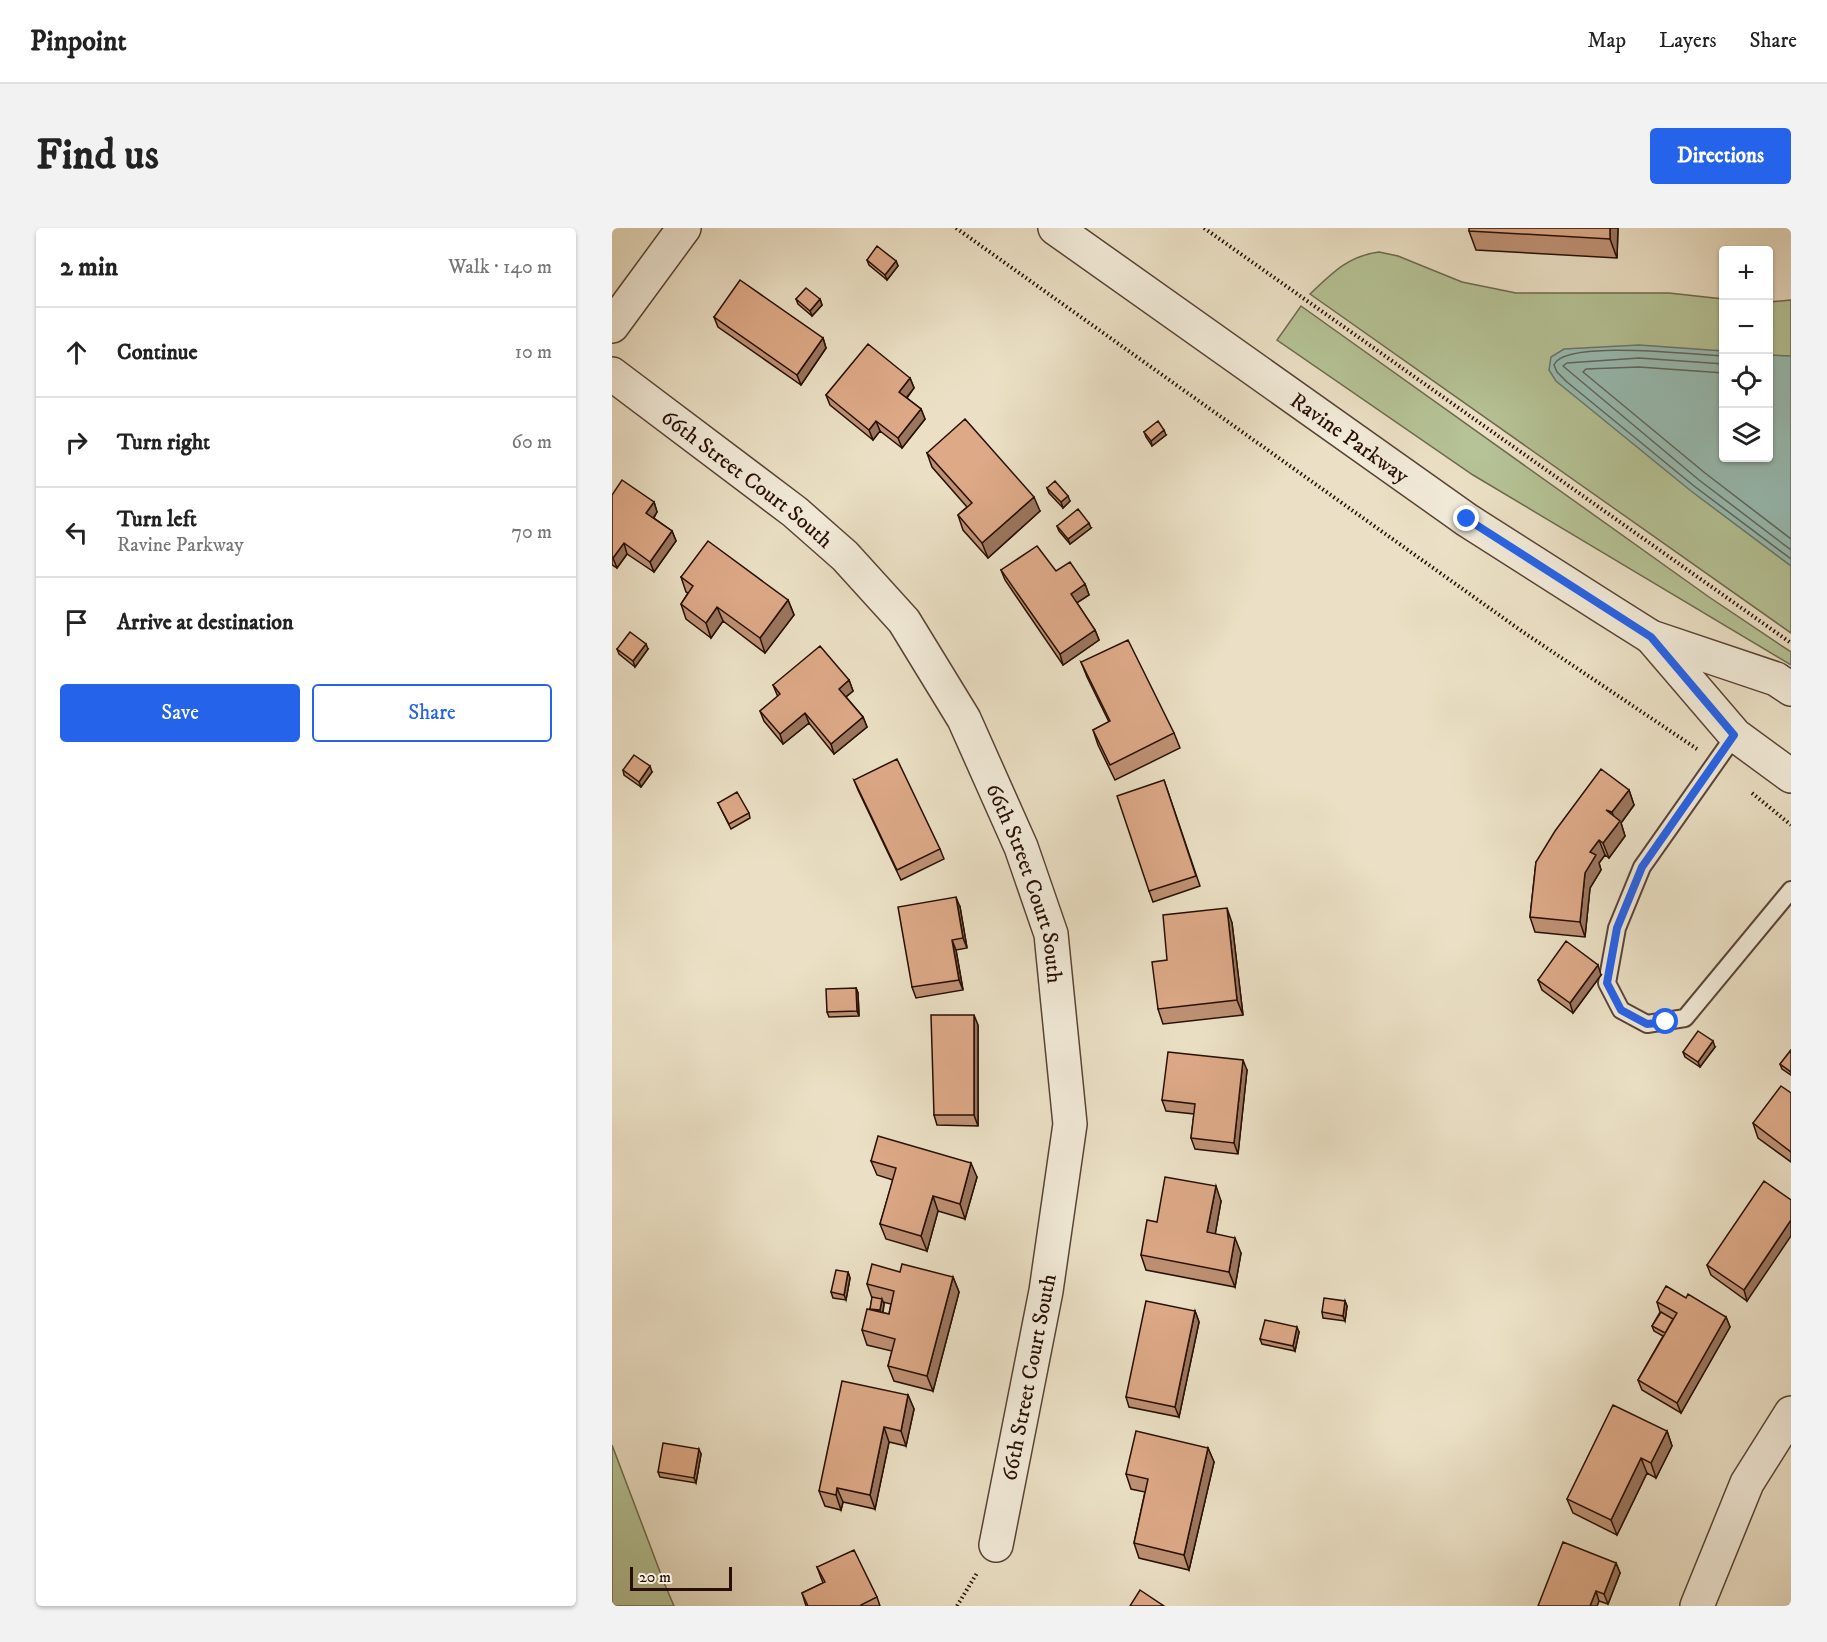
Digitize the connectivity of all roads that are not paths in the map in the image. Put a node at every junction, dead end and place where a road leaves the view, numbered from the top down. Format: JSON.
{"nodes":[{"id":1,"x":684,"y":228,"type":"edge"},
{"id":2,"x":1055,"y":228,"type":"edge"},
{"id":3,"x":612,"y":326,"type":"edge"},
{"id":4,"x":612,"y":374,"type":"edge"},
{"id":5,"x":1651,"y":637,"type":"junction"},
{"id":6,"x":1791,"y":689,"type":"edge"},
{"id":7,"x":1734,"y":735,"type":"junction"},
{"id":8,"x":1791,"y":776,"type":"edge"},
{"id":9,"x":1791,"y":890,"type":"edge"},
{"id":10,"x":1791,"y":1413,"type":"edge"},
{"id":11,"x":996,"y":1545,"type":"dead end"},
{"id":12,"x":1697,"y":1606,"type":"edge"}],
"edges":[{"from":1,"to":3,"type":"street"},
{"from":2,"to":5,"type":"street","name":"Ravine Parkway"},
{"from":4,"to":11,"type":"street","name":"66th Street Court South"},
{"from":5,"to":6,"type":"street","name":"Ravine Parkway"},
{"from":5,"to":7,"type":"street","name":"Ravine Parkway"},
{"from":7,"to":8,"type":"street","name":"Ravine Parkway"},
{"from":7,"to":9,"type":"lane"},
{"from":10,"to":12,"type":"street"}]}
